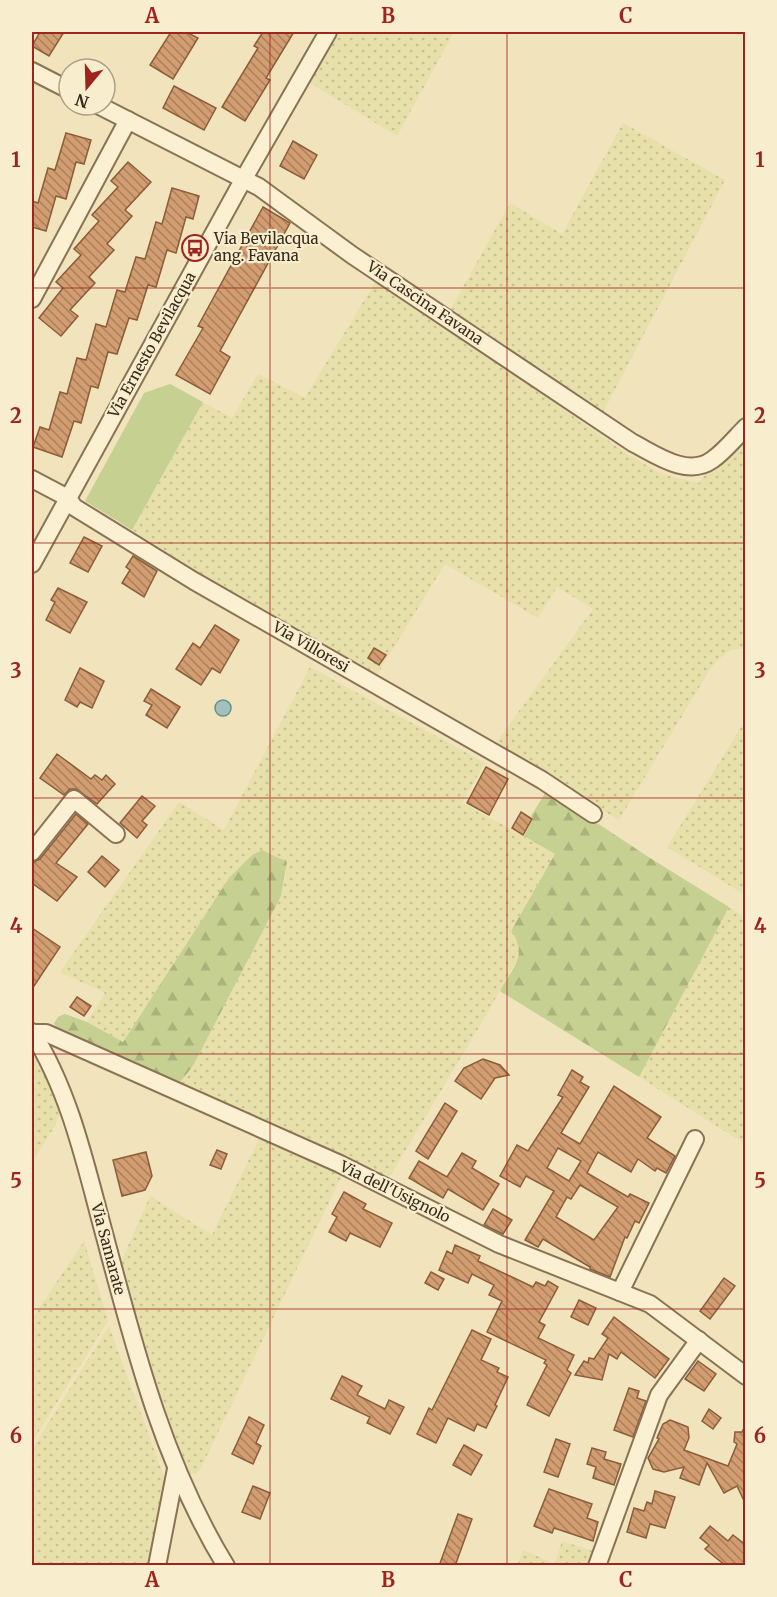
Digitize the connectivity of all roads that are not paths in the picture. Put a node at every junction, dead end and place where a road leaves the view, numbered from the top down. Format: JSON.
{"nodes":[{"id":1,"x":328,"y":32,"type":"edge"},
{"id":2,"x":32,"y":71,"type":"edge"},
{"id":3,"x":57,"y":84,"type":"edge"},
{"id":4,"x":117,"y":114,"type":"edge"},
{"id":5,"x":128,"y":120,"type":"junction"},
{"id":6,"x":243,"y":180,"type":"junction"},
{"id":7,"x":32,"y":299,"type":"edge"},
{"id":8,"x":746,"y":427,"type":"edge"},
{"id":9,"x":32,"y":479,"type":"edge"},
{"id":10,"x":68,"y":498,"type":"junction"},
{"id":11,"x":32,"y":564,"type":"edge"},
{"id":12,"x":593,"y":814,"type":"dead end"},
{"id":13,"x":116,"y":834,"type":"dead end"},
{"id":14,"x":32,"y":852,"type":"edge"},
{"id":15,"x":32,"y":1032,"type":"edge"},
{"id":16,"x":695,"y":1139,"type":"dead end"},
{"id":17,"x":620,"y":1292,"type":"junction"},
{"id":18,"x":699,"y":1340,"type":"junction"},
{"id":19,"x":746,"y":1376,"type":"edge"},
{"id":20,"x":176,"y":1469,"type":"junction"},
{"id":21,"x":157,"y":1566,"type":"edge"},
{"id":22,"x":226,"y":1566,"type":"edge"},
{"id":23,"x":597,"y":1566,"type":"edge"}],
"edges":[{"from":1,"to":6,"type":"street","name":"Via Ernesto Bevilacqua"},
{"from":2,"to":3,"type":"street"},
{"from":4,"to":5,"type":"street","name":"Via Cascina Favana"},
{"from":5,"to":6,"type":"street","name":"Via Cascina Favana"},
{"from":5,"to":7,"type":"street"},
{"from":6,"to":8,"type":"street","name":"Via Cascina Favana"},
{"from":6,"to":10,"type":"street","name":"Via Ernesto Bevilacqua"},
{"from":9,"to":10,"type":"street","name":"Via Villoresi"},
{"from":10,"to":11,"type":"street","name":"Via Ernesto Bevilacqua"},
{"from":10,"to":12,"type":"street","name":"Via Villoresi"},
{"from":13,"to":14,"type":"street"},
{"from":15,"to":17,"type":"street","name":"Via dell'Usignolo"},
{"from":15,"to":20,"type":"street","name":"Via Samarate"},
{"from":16,"to":17,"type":"street"},
{"from":17,"to":18,"type":"street","name":"Via dell'Usignolo"},
{"from":18,"to":19,"type":"street","name":"Via dell'Usignolo"},
{"from":18,"to":23,"type":"street"},
{"from":20,"to":21,"type":"street"},
{"from":20,"to":22,"type":"street","name":"Via Samarate"}]}
